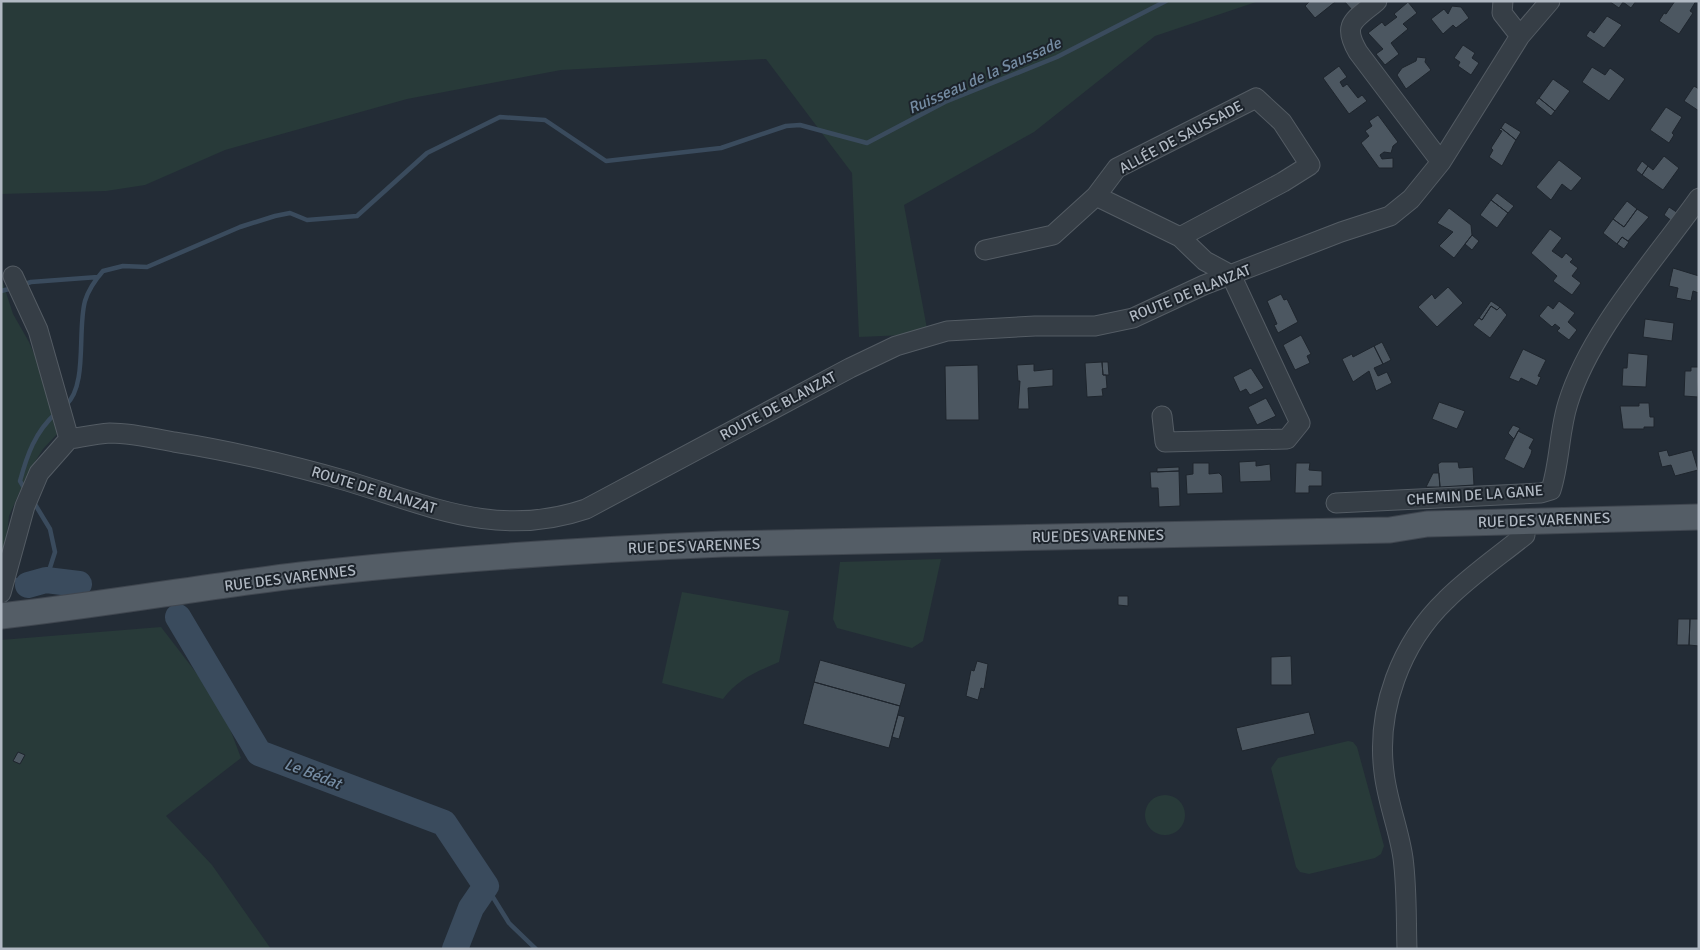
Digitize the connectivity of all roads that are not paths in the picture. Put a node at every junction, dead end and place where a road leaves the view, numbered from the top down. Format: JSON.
{"nodes":[{"id":1,"x":1377,"y":1,"type":"edge"},
{"id":2,"x":1503,"y":1,"type":"edge"},
{"id":3,"x":1550,"y":1,"type":"edge"},
{"id":4,"x":1520,"y":36,"type":"junction"},
{"id":5,"x":1441,"y":162,"type":"junction"},
{"id":6,"x":1096,"y":196,"type":"junction"},
{"id":7,"x":1699,"y":198,"type":"edge"},
{"id":8,"x":1180,"y":237,"type":"junction"},
{"id":9,"x":986,"y":250,"type":"dead end"},
{"id":10,"x":1231,"y":275,"type":"junction"},
{"id":11,"x":13,"y":276,"type":"dead end"},
{"id":12,"x":1162,"y":416,"type":"dead end"},
{"id":13,"x":69,"y":438,"type":"junction"},
{"id":14,"x":1336,"y":503,"type":"dead end"},
{"id":15,"x":1699,"y":517,"type":"edge"},
{"id":16,"x":1525,"y":528,"type":"junction"},
{"id":17,"x":1699,"y":533,"type":"edge"},
{"id":18,"x":1,"y":593,"type":"edge"},
{"id":19,"x":1,"y":616,"type":"edge"},
{"id":20,"x":1407,"y":949,"type":"edge"}],
"edges":[{"from":1,"to":5,"type":"street"},
{"from":2,"to":4,"type":"street"},
{"from":3,"to":4,"type":"street","name":"ROUTE DE BLANZAT"},
{"from":4,"to":5,"type":"street","name":"ROUTE DE BLANZAT"},
{"from":5,"to":10,"type":"street","name":"ROUTE DE BLANZAT"},
{"from":6,"to":8,"type":"street"},
{"from":6,"to":8,"type":"street","name":"ALLÉE DE SAUSSADE"},
{"from":6,"to":9,"type":"street"},
{"from":7,"to":14,"type":"street","name":"CHEMIN DE LA GANE"},
{"from":8,"to":10,"type":"street"},
{"from":10,"to":12,"type":"street"},
{"from":10,"to":13,"type":"street","name":"ROUTE DE BLANZAT"},
{"from":11,"to":13,"type":"street"},
{"from":13,"to":18,"type":"street"},
{"from":15,"to":16,"type":"main road","name":"RUE DES VARENNES"},
{"from":16,"to":17,"type":"main road","name":"RUE DES VARENNES"},
{"from":16,"to":19,"type":"main road","name":"RUE DES VARENNES"},
{"from":16,"to":20,"type":"street"}]}
